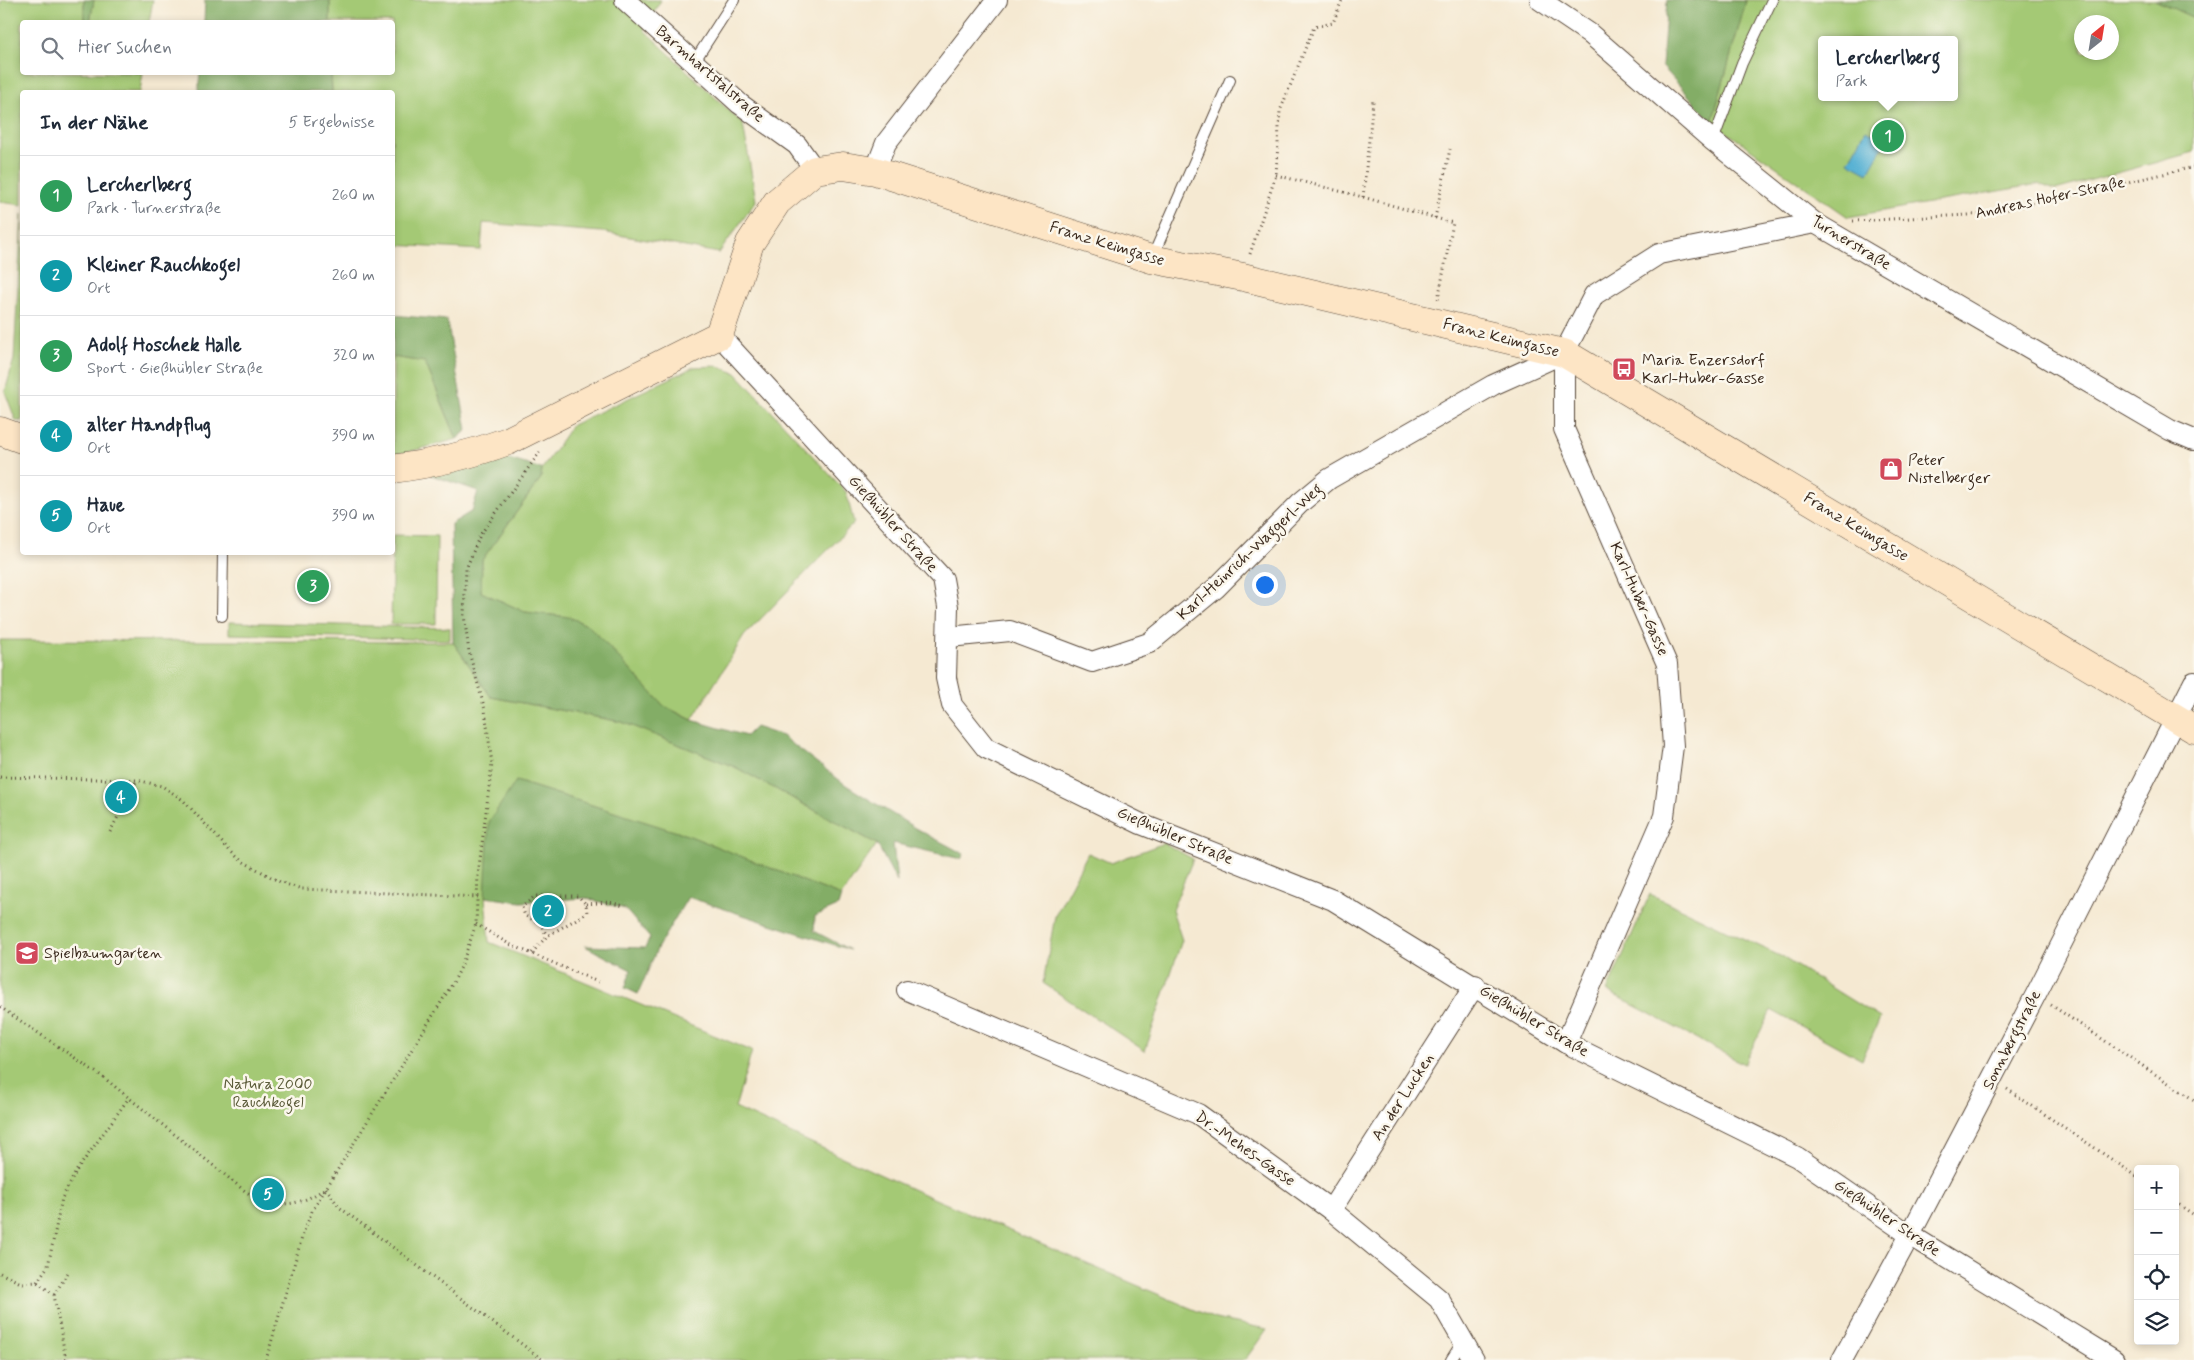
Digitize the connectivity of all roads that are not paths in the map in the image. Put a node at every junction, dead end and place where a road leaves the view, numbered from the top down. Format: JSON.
{"nodes":[{"id":1,"x":625,"y":0,"type":"edge"},
{"id":2,"x":734,"y":0,"type":"edge"},
{"id":3,"x":997,"y":0,"type":"edge"},
{"id":4,"x":1540,"y":0,"type":"edge"},
{"id":5,"x":1772,"y":0,"type":"edge"},
{"id":6,"x":694,"y":62,"type":"junction"},
{"id":7,"x":1230,"y":80,"type":"dead end"},
{"id":8,"x":1713,"y":141,"type":"junction"},
{"id":9,"x":815,"y":170,"type":"junction"},
{"id":10,"x":875,"y":171,"type":"junction"},
{"id":11,"x":1815,"y":224,"type":"junction"},
{"id":12,"x":1151,"y":259,"type":"junction"},
{"id":13,"x":719,"y":335,"type":"junction"},
{"id":14,"x":1564,"y":353,"type":"junction"},
{"id":15,"x":0,"y":431,"type":"edge"},
{"id":16,"x":20,"y":438,"type":"edge"},
{"id":17,"x":2194,"y":440,"type":"edge"},
{"id":18,"x":395,"y":468,"type":"edge"},
{"id":19,"x":223,"y":555,"type":"edge"},
{"id":20,"x":222,"y":616,"type":"dead end"},
{"id":21,"x":949,"y":637,"type":"junction"},
{"id":22,"x":2194,"y":682,"type":"edge"},
{"id":23,"x":2184,"y":724,"type":"edge"},
{"id":24,"x":1475,"y":985,"type":"junction"},
{"id":25,"x":907,"y":990,"type":"dead end"},
{"id":26,"x":1566,"y":1042,"type":"junction"},
{"id":27,"x":1331,"y":1210,"type":"junction"},
{"id":28,"x":1910,"y":1235,"type":"junction"},
{"id":29,"x":1463,"y":1341,"type":"junction"},
{"id":30,"x":1451,"y":1360,"type":"edge"},
{"id":31,"x":1474,"y":1360,"type":"edge"},
{"id":32,"x":1842,"y":1360,"type":"edge"},
{"id":33,"x":2114,"y":1360,"type":"edge"}],
"edges":[{"from":1,"to":6,"type":"street","name":"Barmhartstalstraße"},
{"from":2,"to":6,"type":"lane"},
{"from":3,"to":10,"type":"street"},
{"from":4,"to":8,"type":"street","name":"Turnerstraße"},
{"from":5,"to":8,"type":"lane"},
{"from":6,"to":9,"type":"street","name":"Barmhartstalstraße"},
{"from":7,"to":12,"type":"lane"},
{"from":8,"to":11,"type":"street","name":"Turnerstraße"},
{"from":9,"to":10,"type":"main road","name":"Franz Keimgasse"},
{"from":9,"to":13,"type":"main road"},
{"from":10,"to":12,"type":"main road","name":"Franz Keimgasse"},
{"from":11,"to":14,"type":"street"},
{"from":11,"to":17,"type":"street","name":"Turnerstraße"},
{"from":12,"to":14,"type":"main road","name":"Franz Keimgasse"},
{"from":13,"to":18,"type":"main road"},
{"from":13,"to":21,"type":"street","name":"Gießhübler Straße"},
{"from":14,"to":21,"type":"street","name":"Karl-Heinrich-Waggerl-Weg"},
{"from":14,"to":23,"type":"main road","name":"Franz Keimgasse"},
{"from":14,"to":26,"type":"street","name":"Karl-Huber-Gasse"},
{"from":15,"to":16,"type":"main road"},
{"from":19,"to":20,"type":"lane"},
{"from":21,"to":24,"type":"street","name":"Gießhübler Straße"},
{"from":22,"to":23,"type":"street","name":"Sonnbergstraße"},
{"from":23,"to":28,"type":"street","name":"Sonnbergstraße"},
{"from":24,"to":26,"type":"street","name":"Gießhübler Straße"},
{"from":24,"to":27,"type":"street","name":"An der Lucken"},
{"from":25,"to":27,"type":"street","name":"Dr.-Mehes-Gasse"},
{"from":26,"to":28,"type":"street","name":"Gießhübler Straße"},
{"from":27,"to":29,"type":"street","name":"Dr.-Mehes-Gasse"},
{"from":28,"to":32,"type":"street","name":"Sonnbergstraße"},
{"from":28,"to":33,"type":"street","name":"Gießhübler Straße"},
{"from":29,"to":30,"type":"lane"},
{"from":29,"to":31,"type":"street","name":"Dr.-Mehes-Gasse"}]}
